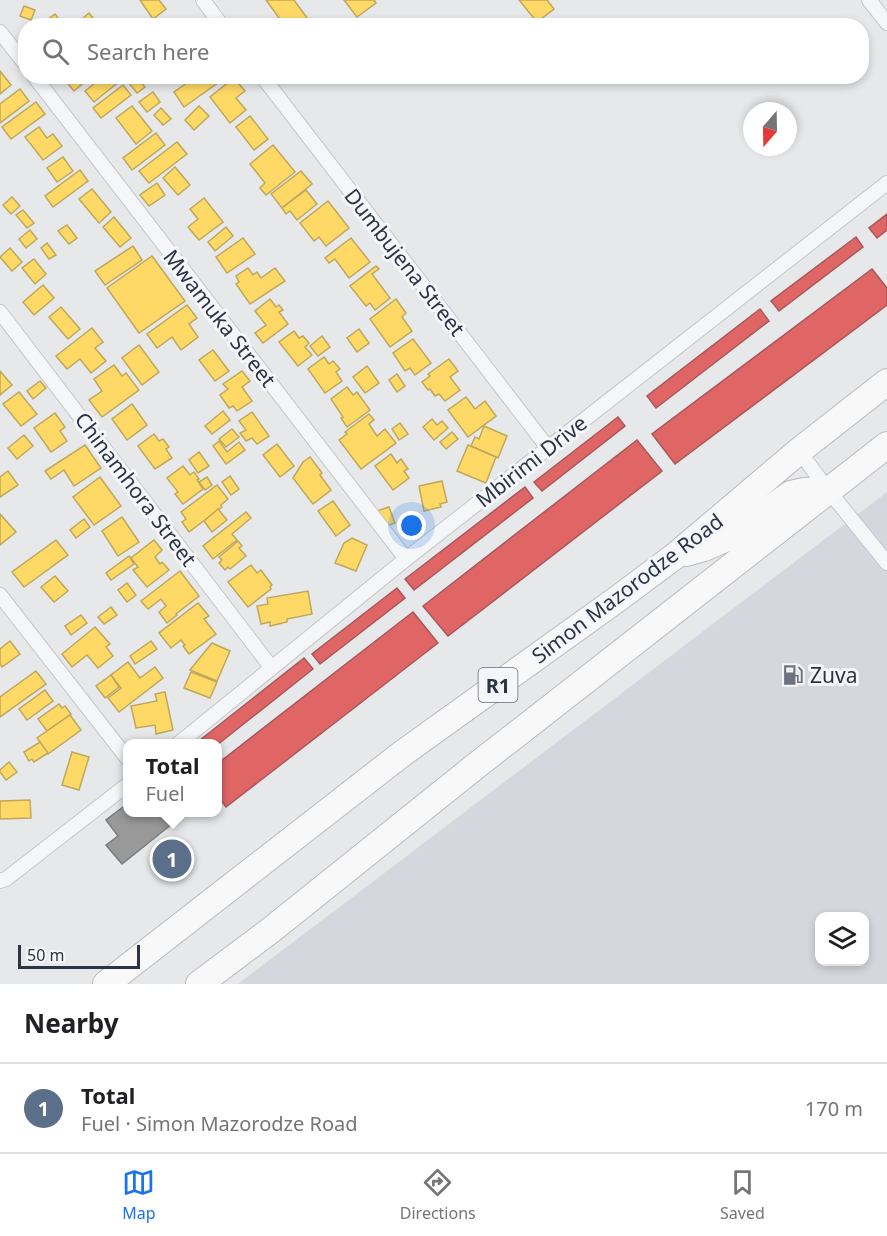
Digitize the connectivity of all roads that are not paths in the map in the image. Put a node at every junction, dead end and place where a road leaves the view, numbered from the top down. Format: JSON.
{"nodes":[{"id":1,"x":202,"y":0,"type":"edge"},
{"id":2,"x":869,"y":0,"type":"edge"},
{"id":3,"x":216,"y":18,"type":"edge"},
{"id":4,"x":887,"y":24,"type":"edge"},
{"id":5,"x":0,"y":32,"type":"edge"},
{"id":6,"x":18,"y":55,"type":"edge"},
{"id":7,"x":40,"y":84,"type":"edge"},
{"id":8,"x":268,"y":84,"type":"edge"},
{"id":9,"x":887,"y":183,"type":"edge"},
{"id":10,"x":0,"y":312,"type":"edge"},
{"id":11,"x":887,"y":382,"type":"edge"},
{"id":12,"x":887,"y":445,"type":"edge"},
{"id":13,"x":548,"y":447,"type":"junction"},
{"id":14,"x":799,"y":451,"type":"junction"},
{"id":15,"x":828,"y":490,"type":"junction"},
{"id":16,"x":675,"y":556,"type":"junction"},
{"id":17,"x":406,"y":559,"type":"junction"},
{"id":18,"x":887,"y":563,"type":"edge"},
{"id":19,"x":0,"y":595,"type":"edge"},
{"id":20,"x":271,"y":667,"type":"junction"},
{"id":21,"x":184,"y":739,"type":"edge"},
{"id":22,"x":123,"y":753,"type":"edge"},
{"id":23,"x":123,"y":788,"type":"edge"},
{"id":24,"x":0,"y":881,"type":"edge"},
{"id":25,"x":106,"y":984,"type":"edge"},
{"id":26,"x":199,"y":984,"type":"edge"}],
"edges":[{"from":1,"to":3,"type":"street"},
{"from":2,"to":4,"type":"street"},
{"from":5,"to":6,"type":"street"},
{"from":7,"to":17,"type":"street","name":"Mwamuka Street"},
{"from":8,"to":13,"type":"street","name":"Dumbujena Street"},
{"from":9,"to":13,"type":"street","name":"Mbirimi Drive"},
{"from":10,"to":20,"type":"street","name":"Chinamhora Street"},
{"from":11,"to":14,"type":"highway","name":"Simon Mazorodze Road","number":"R1"},
{"from":12,"to":15,"type":"highway","number":"R1"},
{"from":13,"to":17,"type":"street","name":"Mbirimi Drive"},
{"from":14,"to":15,"type":"street"},
{"from":14,"to":16,"type":"highway","name":"Simon Mazorodze Road","number":"R1"},
{"from":15,"to":16,"type":"highway"},
{"from":15,"to":18,"type":"street"},
{"from":15,"to":26,"type":"highway","number":"R1"},
{"from":16,"to":25,"type":"highway","name":"Simon Mazorodze Road","number":"R1"},
{"from":17,"to":20,"type":"street","name":"Mbirimi Drive"},
{"from":19,"to":22,"type":"street"},
{"from":20,"to":21,"type":"street","name":"Mbirimi Drive"},
{"from":23,"to":24,"type":"street"}]}
